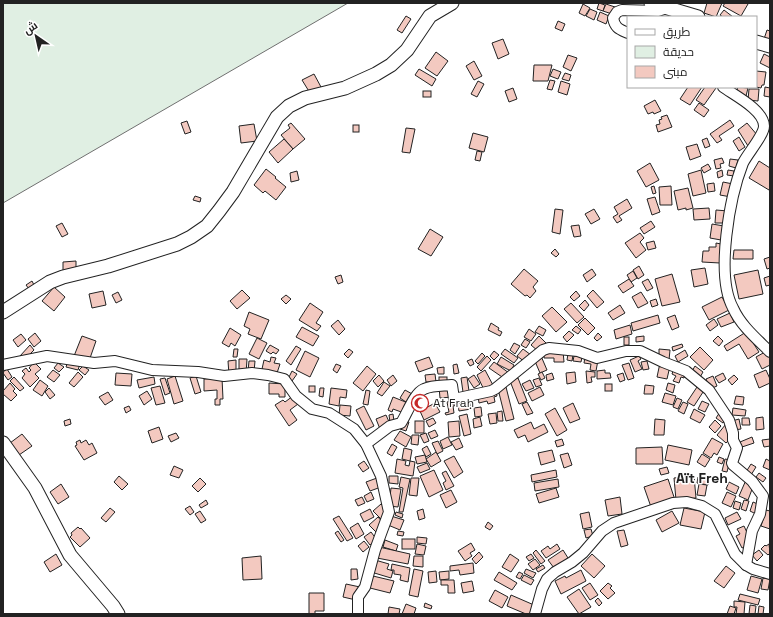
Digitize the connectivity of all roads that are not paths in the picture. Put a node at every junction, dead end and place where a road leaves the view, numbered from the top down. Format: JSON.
{"nodes":[{"id":1,"x":452,"y":3,"type":"edge"},
{"id":2,"x":651,"y":3,"type":"edge"},
{"id":3,"x":668,"y":7,"type":"junction"},
{"id":4,"x":695,"y":16,"type":"edge"},
{"id":5,"x":627,"y":33,"type":"edge"},
{"id":6,"x":757,"y":42,"type":"edge"},
{"id":7,"x":770,"y":46,"type":"edge"},
{"id":8,"x":724,"y":88,"type":"edge"},
{"id":9,"x":3,"y":312,"type":"edge"},
{"id":10,"x":770,"y":352,"type":"edge"},
{"id":11,"x":3,"y":365,"type":"edge"},
{"id":12,"x":3,"y":443,"type":"edge"},
{"id":13,"x":366,"y":444,"type":"junction"},
{"id":14,"x":746,"y":565,"type":"junction"},
{"id":15,"x":770,"y":574,"type":"edge"},
{"id":16,"x":118,"y":614,"type":"edge"},
{"id":17,"x":358,"y":614,"type":"edge"},
{"id":18,"x":535,"y":614,"type":"edge"}],
"edges":[{"from":1,"to":9,"type":"main road"},
{"from":2,"to":3,"type":"main road"},
{"from":3,"to":4,"type":"main road"},
{"from":3,"to":5,"type":"street"},
{"from":6,"to":7,"type":"main road"},
{"from":8,"to":10,"type":"street"},
{"from":11,"to":13,"type":"street"},
{"from":12,"to":16,"type":"main road"},
{"from":13,"to":14,"type":"street"},
{"from":13,"to":17,"type":"street"},
{"from":14,"to":15,"type":"street"},
{"from":14,"to":18,"type":"street"}]}
